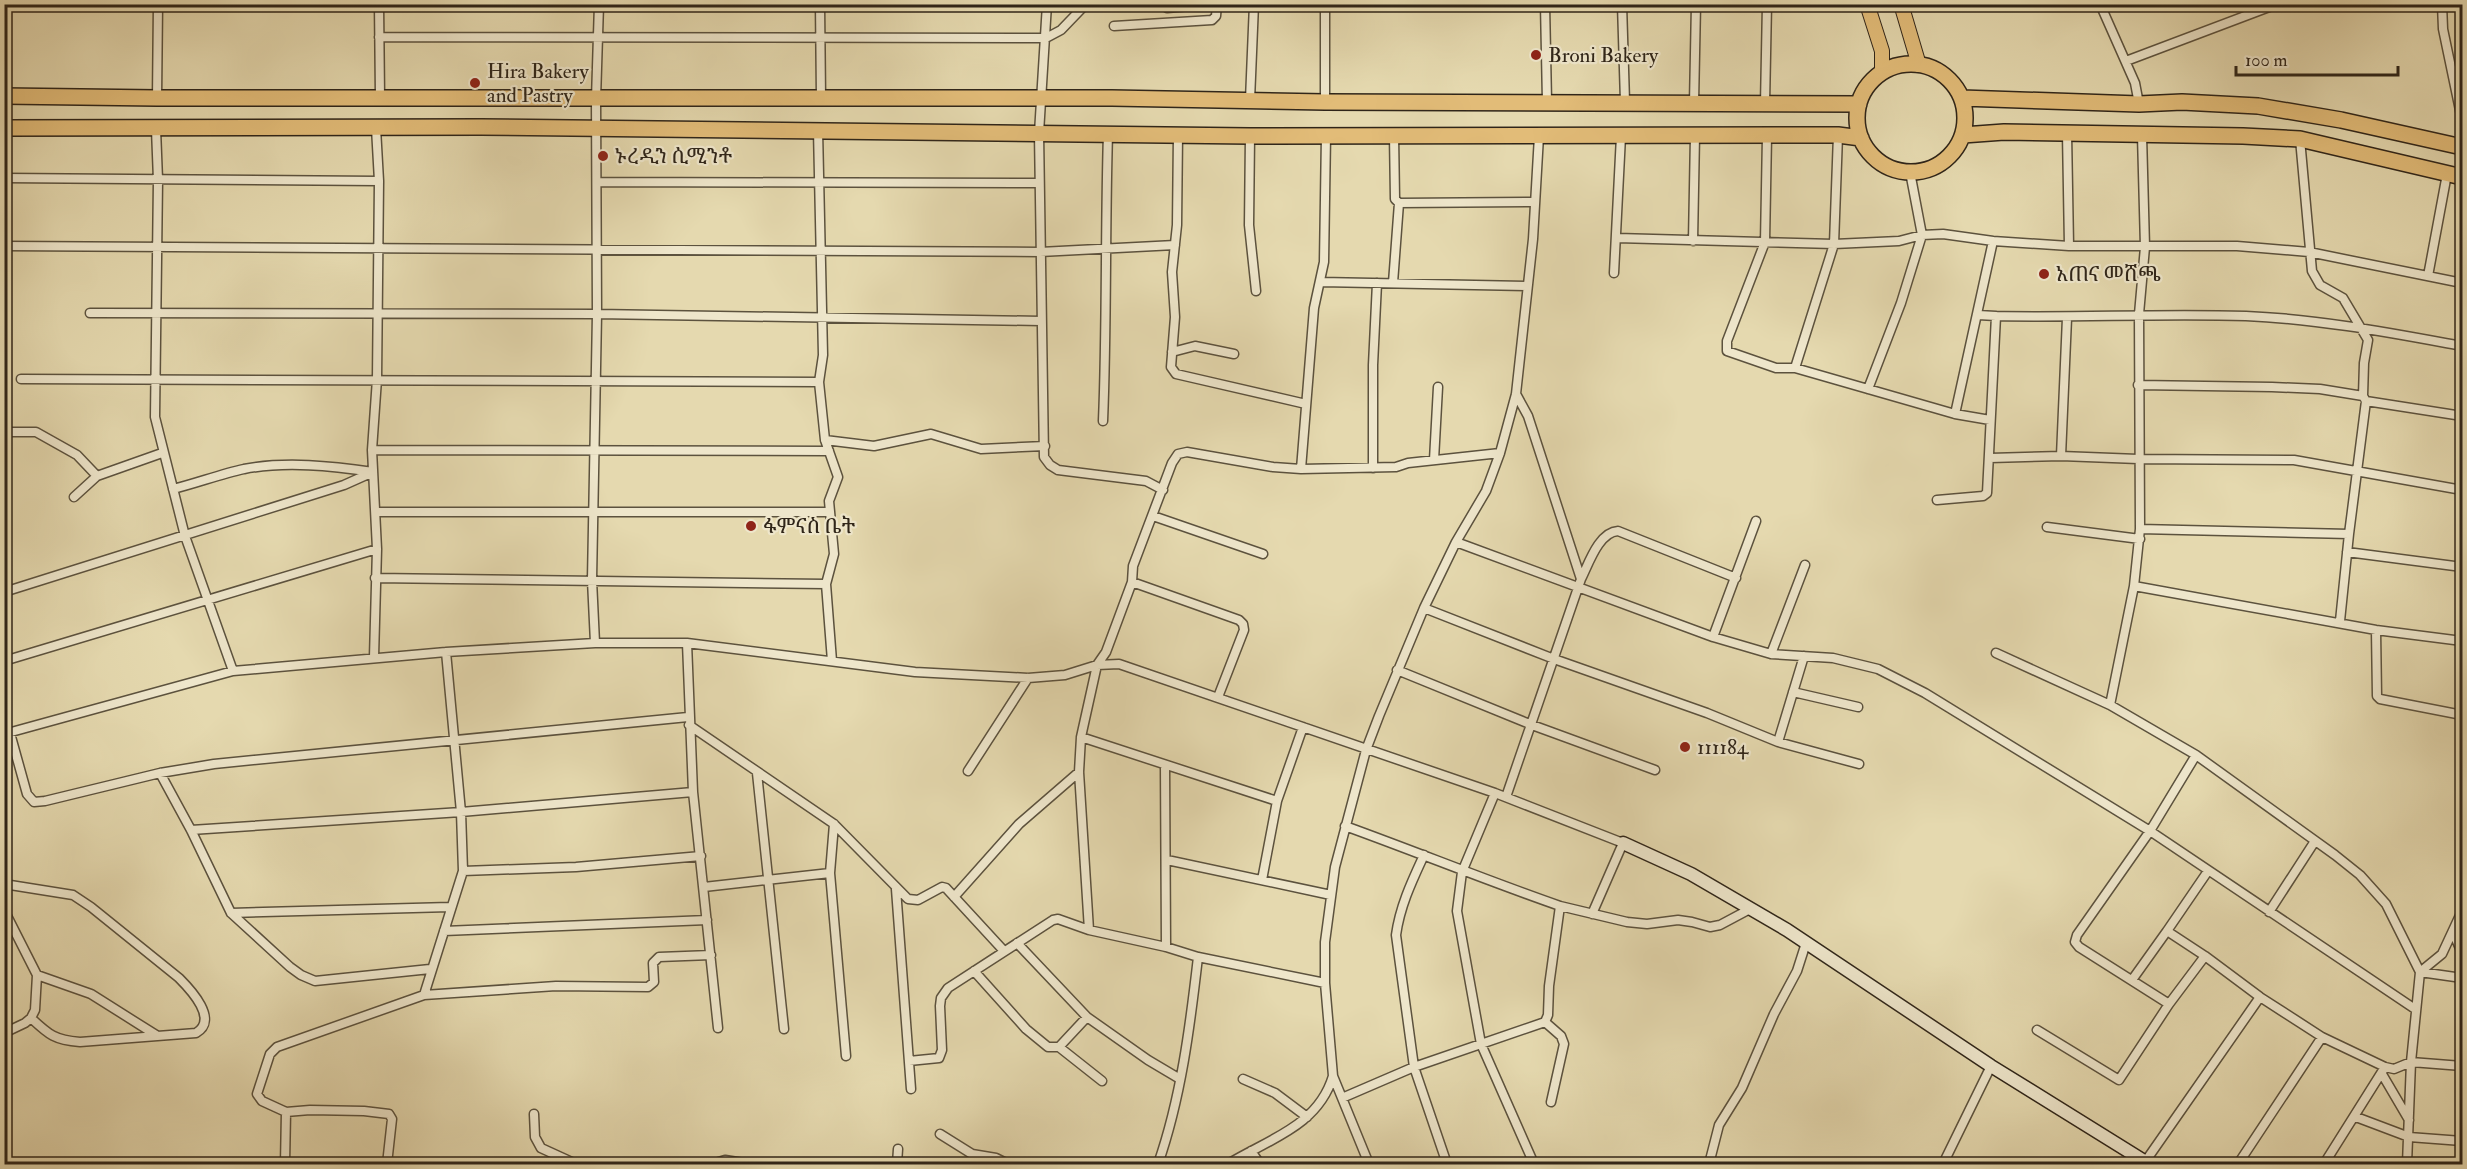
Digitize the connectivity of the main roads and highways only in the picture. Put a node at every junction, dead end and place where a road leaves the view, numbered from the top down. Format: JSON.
{"nodes":[{"id":1,"x":1867,"y":4,"type":"edge"},
{"id":2,"x":1901,"y":4,"type":"edge"},
{"id":3,"x":1919,"y":64,"type":"junction"},
{"id":4,"x":1882,"y":72,"type":"junction"},
{"id":5,"x":4,"y":96,"type":"edge"},
{"id":6,"x":1962,"y":98,"type":"junction"},
{"id":7,"x":1859,"y":104,"type":"junction"},
{"id":8,"x":4,"y":128,"type":"edge"},
{"id":9,"x":1963,"y":135,"type":"junction"},
{"id":10,"x":1861,"y":138,"type":"junction"},
{"id":11,"x":2463,"y":147,"type":"edge"},
{"id":12,"x":2455,"y":176,"type":"edge"}],
"edges":[{"from":1,"to":4,"type":"main road"},
{"from":2,"to":3,"type":"main road"},
{"from":3,"to":4,"type":"highway"},
{"from":3,"to":6,"type":"highway"},
{"from":4,"to":7,"type":"highway"},
{"from":5,"to":7,"type":"highway"},
{"from":6,"to":9,"type":"highway"},
{"from":6,"to":11,"type":"highway"},
{"from":7,"to":10,"type":"highway"},
{"from":8,"to":10,"type":"highway"},
{"from":9,"to":10,"type":"highway"},
{"from":9,"to":12,"type":"highway"}]}
